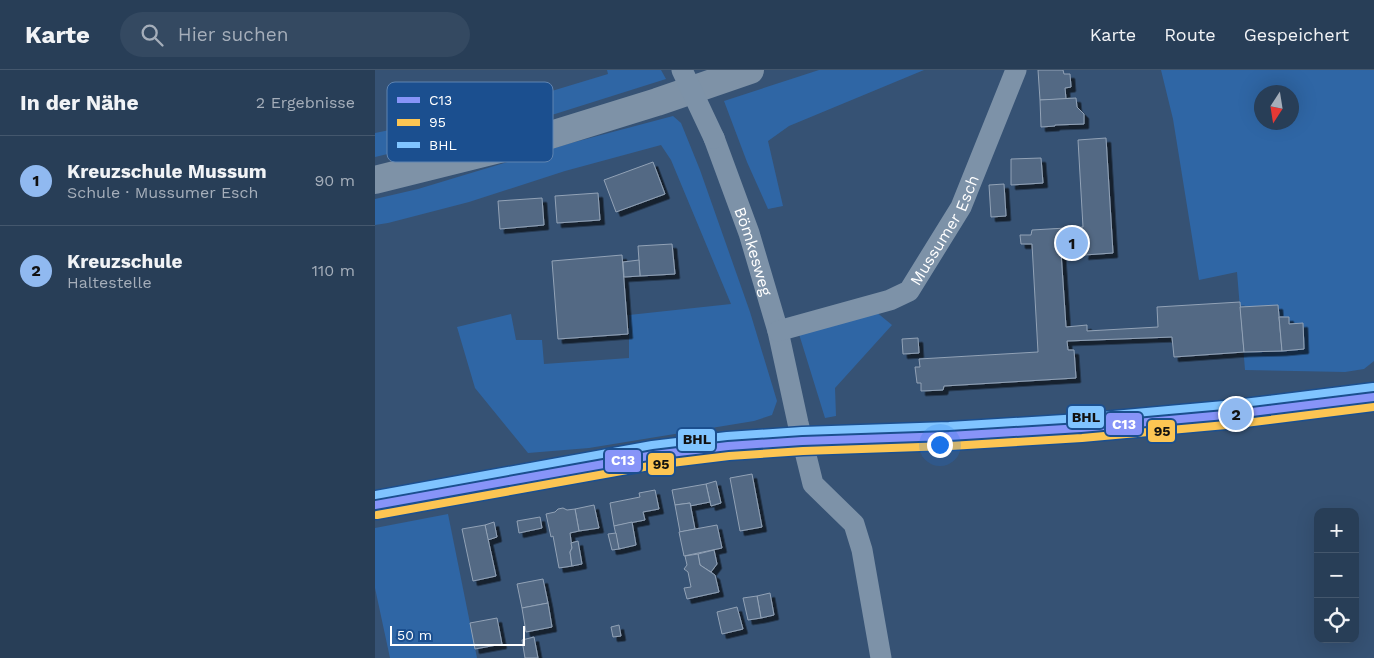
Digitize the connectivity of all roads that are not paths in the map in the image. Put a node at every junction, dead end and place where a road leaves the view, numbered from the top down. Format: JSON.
{"nodes":[{"id":1,"x":681,"y":70,"type":"edge"},
{"id":2,"x":750,"y":70,"type":"edge"},
{"id":3,"x":1016,"y":70,"type":"edge"},
{"id":4,"x":553,"y":134,"type":"edge"},
{"id":5,"x":447,"y":162,"type":"edge"},
{"id":6,"x":375,"y":180,"type":"edge"},
{"id":7,"x":778,"y":330,"type":"junction"},
{"id":8,"x":1374,"y":397,"type":"edge"},
{"id":9,"x":802,"y":440,"type":"junction"},
{"id":10,"x":375,"y":505,"type":"edge"},
{"id":11,"x":881,"y":658,"type":"edge"}],
"edges":[{"from":1,"to":7,"type":"street","name":"Bömkesweg","bridge":true},
{"from":2,"to":4,"type":"highway"},
{"from":3,"to":7,"type":"street","name":"Mussumer Esch"},
{"from":5,"to":6,"type":"highway"},
{"from":7,"to":9,"type":"street","name":"Bömkesweg"},
{"from":8,"to":9,"type":"street"},
{"from":9,"to":10,"type":"street"},
{"from":9,"to":11,"type":"street","name":"Bömkesweg"}]}
